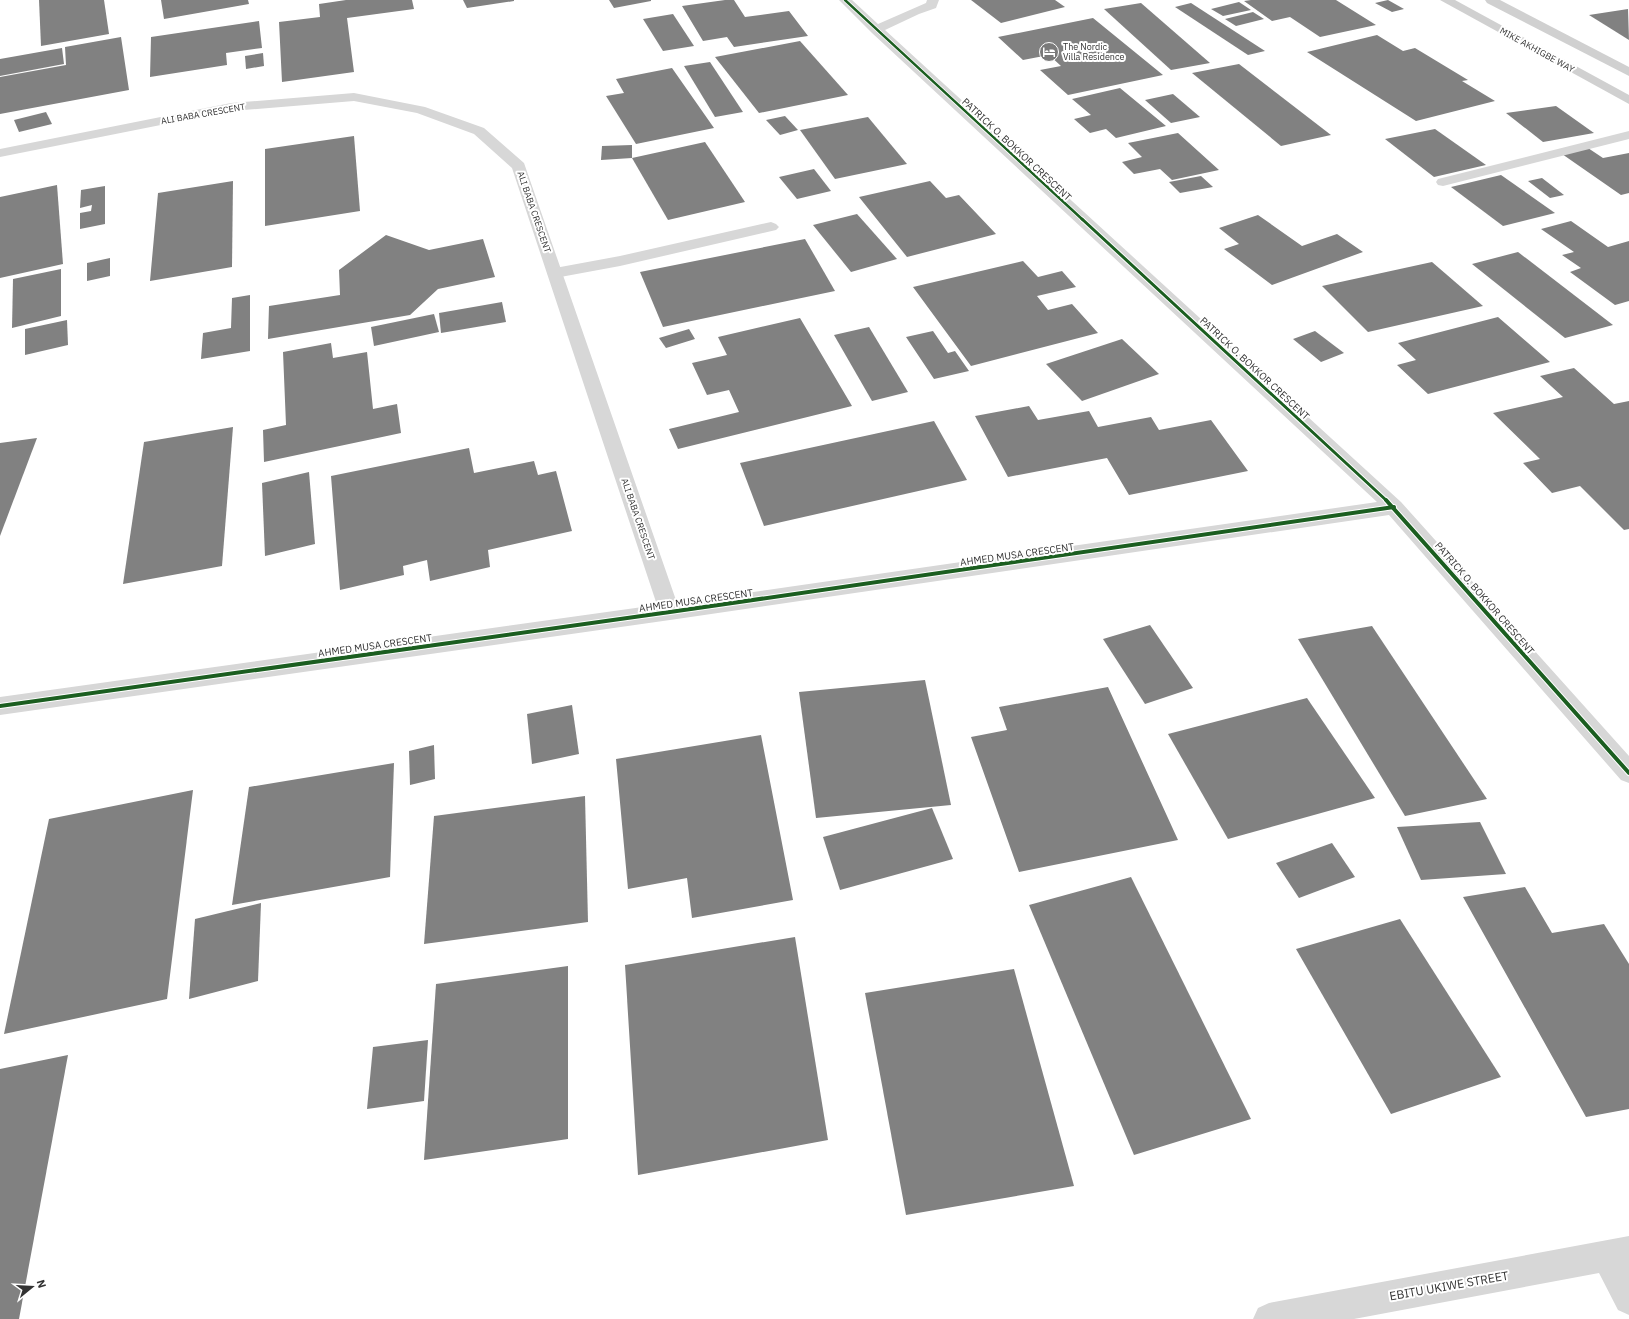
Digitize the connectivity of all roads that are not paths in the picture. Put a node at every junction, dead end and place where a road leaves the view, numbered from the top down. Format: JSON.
{"nodes":[{"id":1,"x":845,"y":0,"type":"edge"},
{"id":2,"x":933,"y":0,"type":"edge"},
{"id":3,"x":1446,"y":0,"type":"edge"},
{"id":4,"x":1491,"y":0,"type":"edge"},
{"id":5,"x":876,"y":30,"type":"junction"},
{"id":6,"x":1629,"y":72,"type":"edge"},
{"id":7,"x":1629,"y":100,"type":"edge"},
{"id":8,"x":1629,"y":135,"type":"edge"},
{"id":9,"x":0,"y":153,"type":"edge"},
{"id":10,"x":1442,"y":182,"type":"dead end"},
{"id":11,"x":771,"y":227,"type":"dead end"},
{"id":12,"x":555,"y":273,"type":"junction"},
{"id":13,"x":1394,"y":507,"type":"junction"},
{"id":14,"x":670,"y":612,"type":"junction"},
{"id":15,"x":0,"y":706,"type":"edge"},
{"id":16,"x":1629,"y":773,"type":"edge"},
{"id":17,"x":1618,"y":1254,"type":"edge"},
{"id":18,"x":1629,"y":1299,"type":"edge"},
{"id":19,"x":1269,"y":1319,"type":"edge"}],
"edges":[{"from":1,"to":5,"type":"street","name":"PATRICK O. BOKKOR CRESCENT"},
{"from":2,"to":5,"type":"street"},
{"from":3,"to":7,"type":"street","name":"MIKE AKHIGBE WAY"},
{"from":4,"to":6,"type":"street"},
{"from":5,"to":13,"type":"street","name":"PATRICK O. BOKKOR CRESCENT"},
{"from":8,"to":10,"type":"street"},
{"from":9,"to":12,"type":"street","name":"ALI BABA CRESCENT"},
{"from":11,"to":12,"type":"street"},
{"from":12,"to":14,"type":"street","name":"ALI BABA CRESCENT"},
{"from":13,"to":14,"type":"street","name":"AHMED MUSA CRESCENT"},
{"from":13,"to":16,"type":"street","name":"PATRICK O. BOKKOR CRESCENT"},
{"from":14,"to":15,"type":"street","name":"AHMED MUSA CRESCENT"},
{"from":17,"to":18,"type":"street"},
{"from":17,"to":19,"type":"street","name":"EBITU UKIWE STREET"}]}
